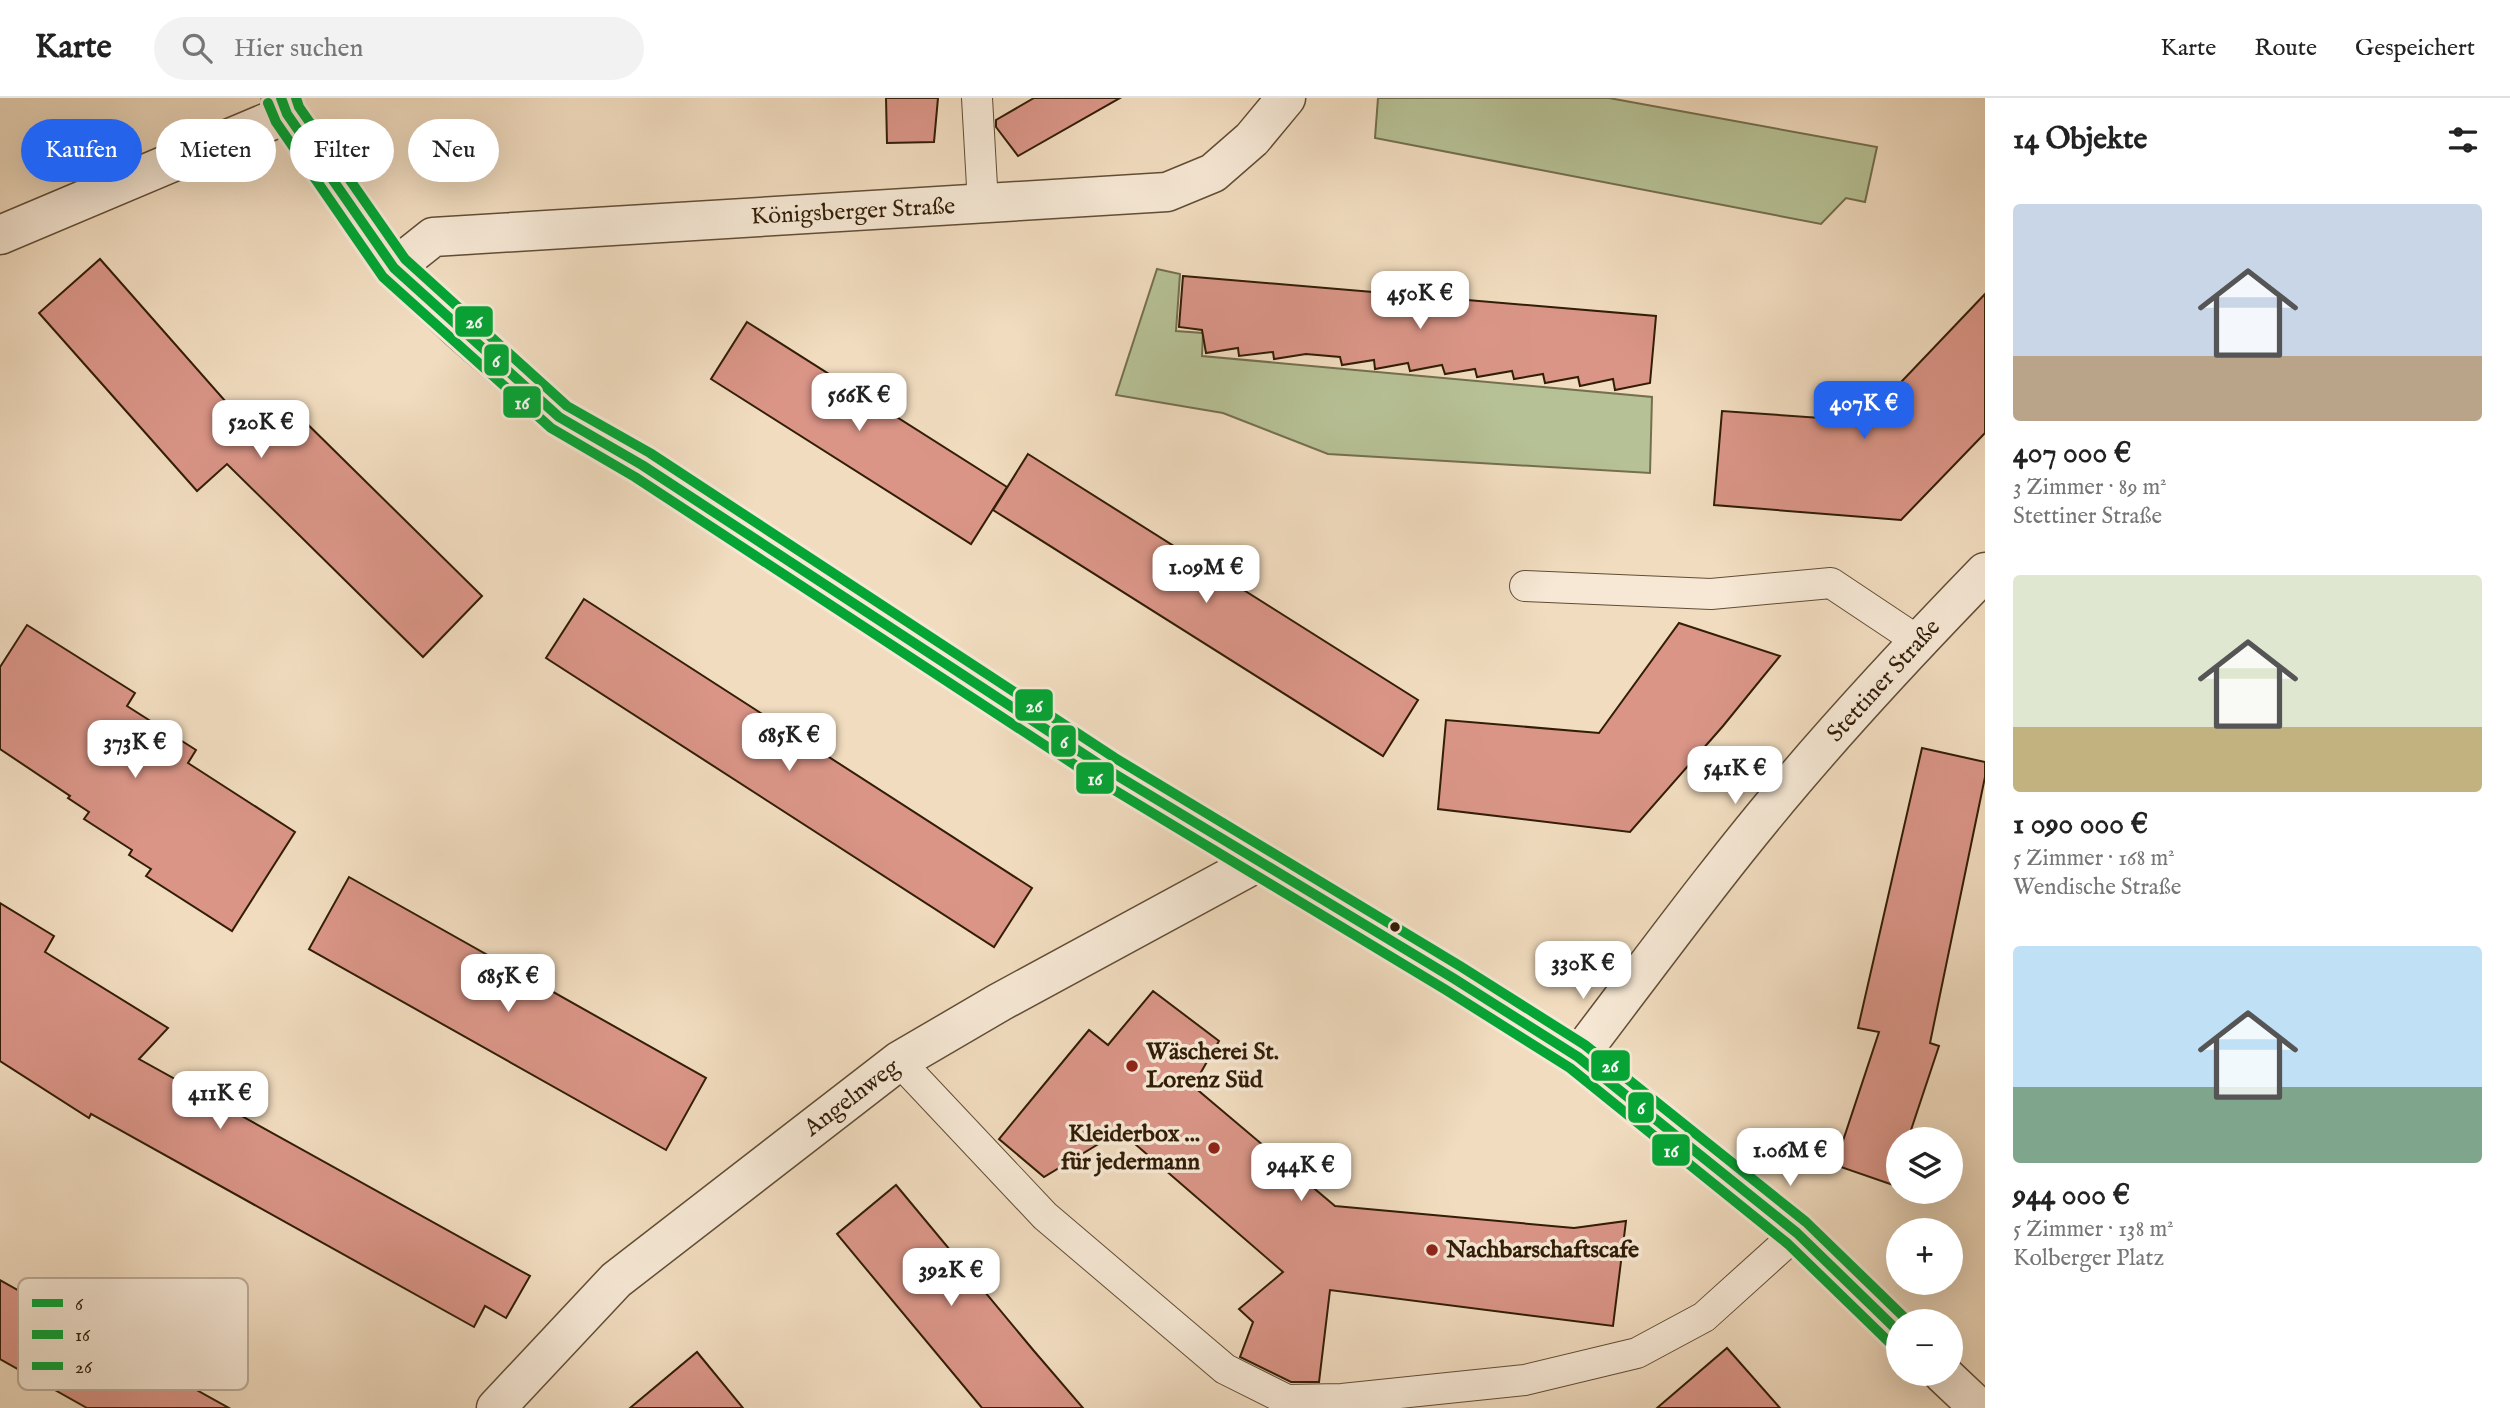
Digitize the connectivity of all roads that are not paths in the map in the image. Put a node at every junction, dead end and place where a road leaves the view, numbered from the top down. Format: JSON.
{"nodes":[{"id":1,"x":977,"y":98,"type":"edge"},
{"id":2,"x":1286,"y":98,"type":"edge"},
{"id":3,"x":284,"y":106,"type":"edge"},
{"id":4,"x":983,"y":204,"type":"junction"},
{"id":5,"x":0,"y":235,"type":"edge"},
{"id":6,"x":394,"y":268,"type":"junction"},
{"id":7,"x":1985,"y":572,"type":"edge"},
{"id":8,"x":1525,"y":586,"type":"dead end"},
{"id":9,"x":1919,"y":640,"type":"junction"},
{"id":10,"x":1260,"y":861,"type":"junction"},
{"id":11,"x":1578,"y":1057,"type":"junction"},
{"id":12,"x":899,"y":1061,"type":"junction"},
{"id":13,"x":1797,"y":1233,"type":"junction"},
{"id":14,"x":1886,"y":1319,"type":"edge"},
{"id":15,"x":1956,"y":1386,"type":"edge"},
{"id":16,"x":496,"y":1408,"type":"edge"},
{"id":17,"x":1979,"y":1408,"type":"edge"}],
"edges":[{"from":1,"to":4,"type":"lane"},
{"from":2,"to":4,"type":"street","name":"Königsberger Straße"},
{"from":3,"to":5,"type":"street"},
{"from":3,"to":6,"type":"street"},
{"from":4,"to":6,"type":"street","name":"Königsberger Straße"},
{"from":6,"to":10,"type":"street"},
{"from":7,"to":9,"type":"street","name":"Stettiner Straße"},
{"from":8,"to":9,"type":"lane"},
{"from":9,"to":11,"type":"street","name":"Stettiner Straße"},
{"from":10,"to":11,"type":"street"},
{"from":10,"to":12,"type":"street","name":"Angelnweg"},
{"from":11,"to":13,"type":"street"},
{"from":12,"to":13,"type":"lane"},
{"from":12,"to":16,"type":"street","name":"Angelnweg"},
{"from":13,"to":14,"type":"street"},
{"from":15,"to":17,"type":"street"}]}
